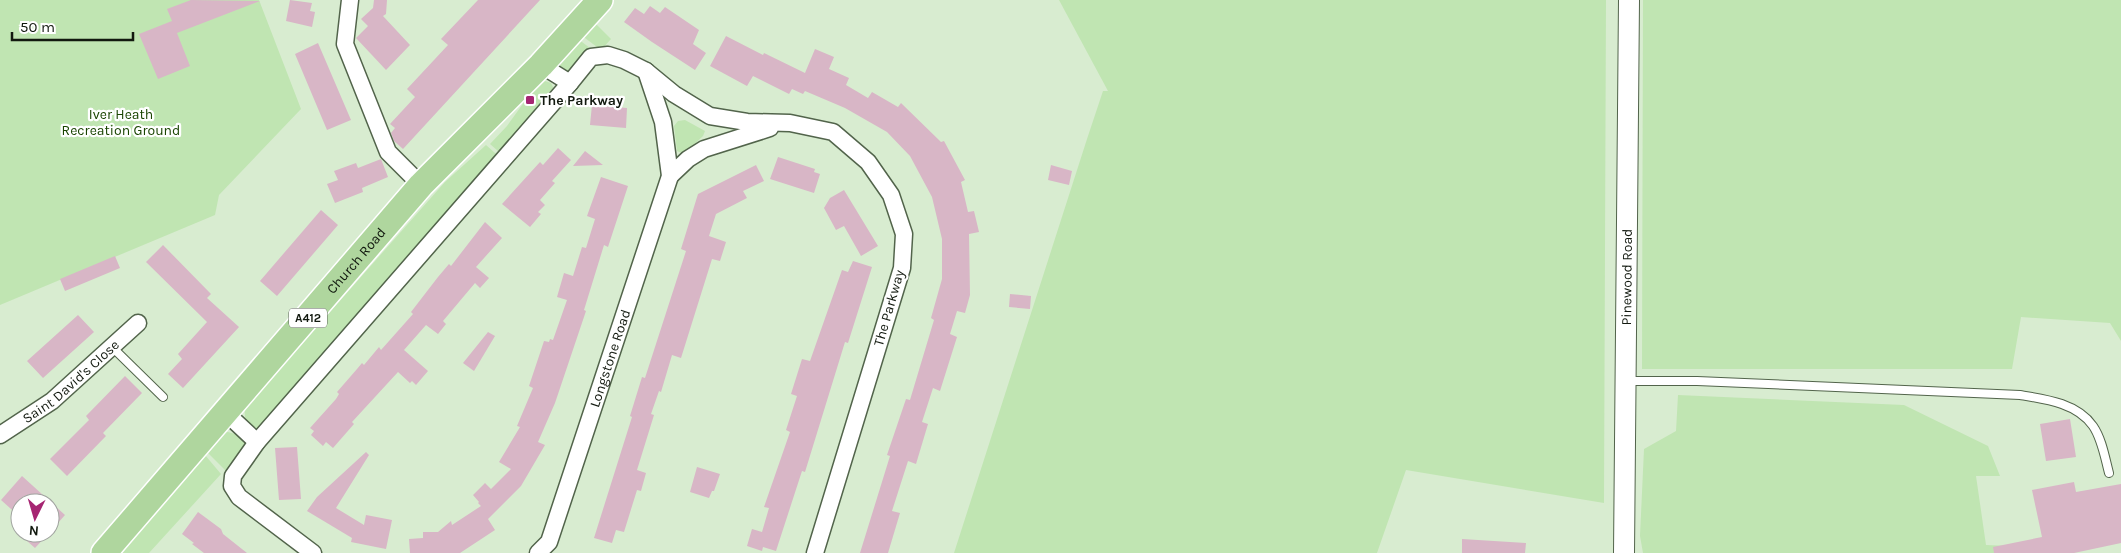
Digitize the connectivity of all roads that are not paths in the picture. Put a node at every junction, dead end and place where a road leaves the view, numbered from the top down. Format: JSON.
{"nodes":[{"id":1,"x":350,"y":0,"type":"edge"},
{"id":2,"x":600,"y":0,"type":"edge"},
{"id":3,"x":1629,"y":0,"type":"edge"},
{"id":4,"x":540,"y":65,"type":"junction"},
{"id":5,"x":646,"y":71,"type":"junction"},
{"id":6,"x":570,"y":83,"type":"junction"},
{"id":7,"x":790,"y":123,"type":"junction"},
{"id":8,"x":670,"y":176,"type":"junction"},
{"id":9,"x":421,"y":185,"type":"junction"},
{"id":10,"x":138,"y":323,"type":"dead end"},
{"id":11,"x":112,"y":346,"type":"junction"},
{"id":12,"x":1625,"y":382,"type":"junction"},
{"id":13,"x":163,"y":397,"type":"dead end"},
{"id":14,"x":226,"y":413,"type":"junction"},
{"id":15,"x":0,"y":435,"type":"edge"},
{"id":16,"x":257,"y":442,"type":"junction"},
{"id":17,"x":2109,"y":473,"type":"dead end"},
{"id":18,"x":546,"y":549,"type":"edge"},
{"id":19,"x":104,"y":553,"type":"edge"},
{"id":20,"x":313,"y":553,"type":"edge"},
{"id":21,"x":815,"y":553,"type":"edge"},
{"id":22,"x":1624,"y":553,"type":"edge"}],
"edges":[{"from":1,"to":9,"type":"street"},
{"from":2,"to":4,"type":"main road","name":"Church Road","number":"A412"},
{"from":3,"to":12,"type":"street","name":"Pinewood Road"},
{"from":4,"to":6,"type":"street"},
{"from":4,"to":9,"type":"main road","name":"Church Road","number":"A412"},
{"from":5,"to":6,"type":"street"},
{"from":5,"to":7,"type":"street","name":"The Parkway"},
{"from":5,"to":8,"type":"street"},
{"from":6,"to":16,"type":"street"},
{"from":7,"to":8,"type":"street"},
{"from":7,"to":21,"type":"street","name":"The Parkway"},
{"from":8,"to":18,"type":"street","name":"Longstone Road"},
{"from":9,"to":14,"type":"main road","name":"Church Road","number":"A412"},
{"from":10,"to":11,"type":"street","name":"Saint David's Close"},
{"from":11,"to":13,"type":"lane"},
{"from":11,"to":15,"type":"street","name":"Saint David's Close"},
{"from":12,"to":17,"type":"lane"},
{"from":12,"to":22,"type":"street","name":"Pinewood Road"},
{"from":14,"to":16,"type":"street"},
{"from":14,"to":19,"type":"main road","name":"Church Road","number":"A412"},
{"from":16,"to":20,"type":"street"}]}
